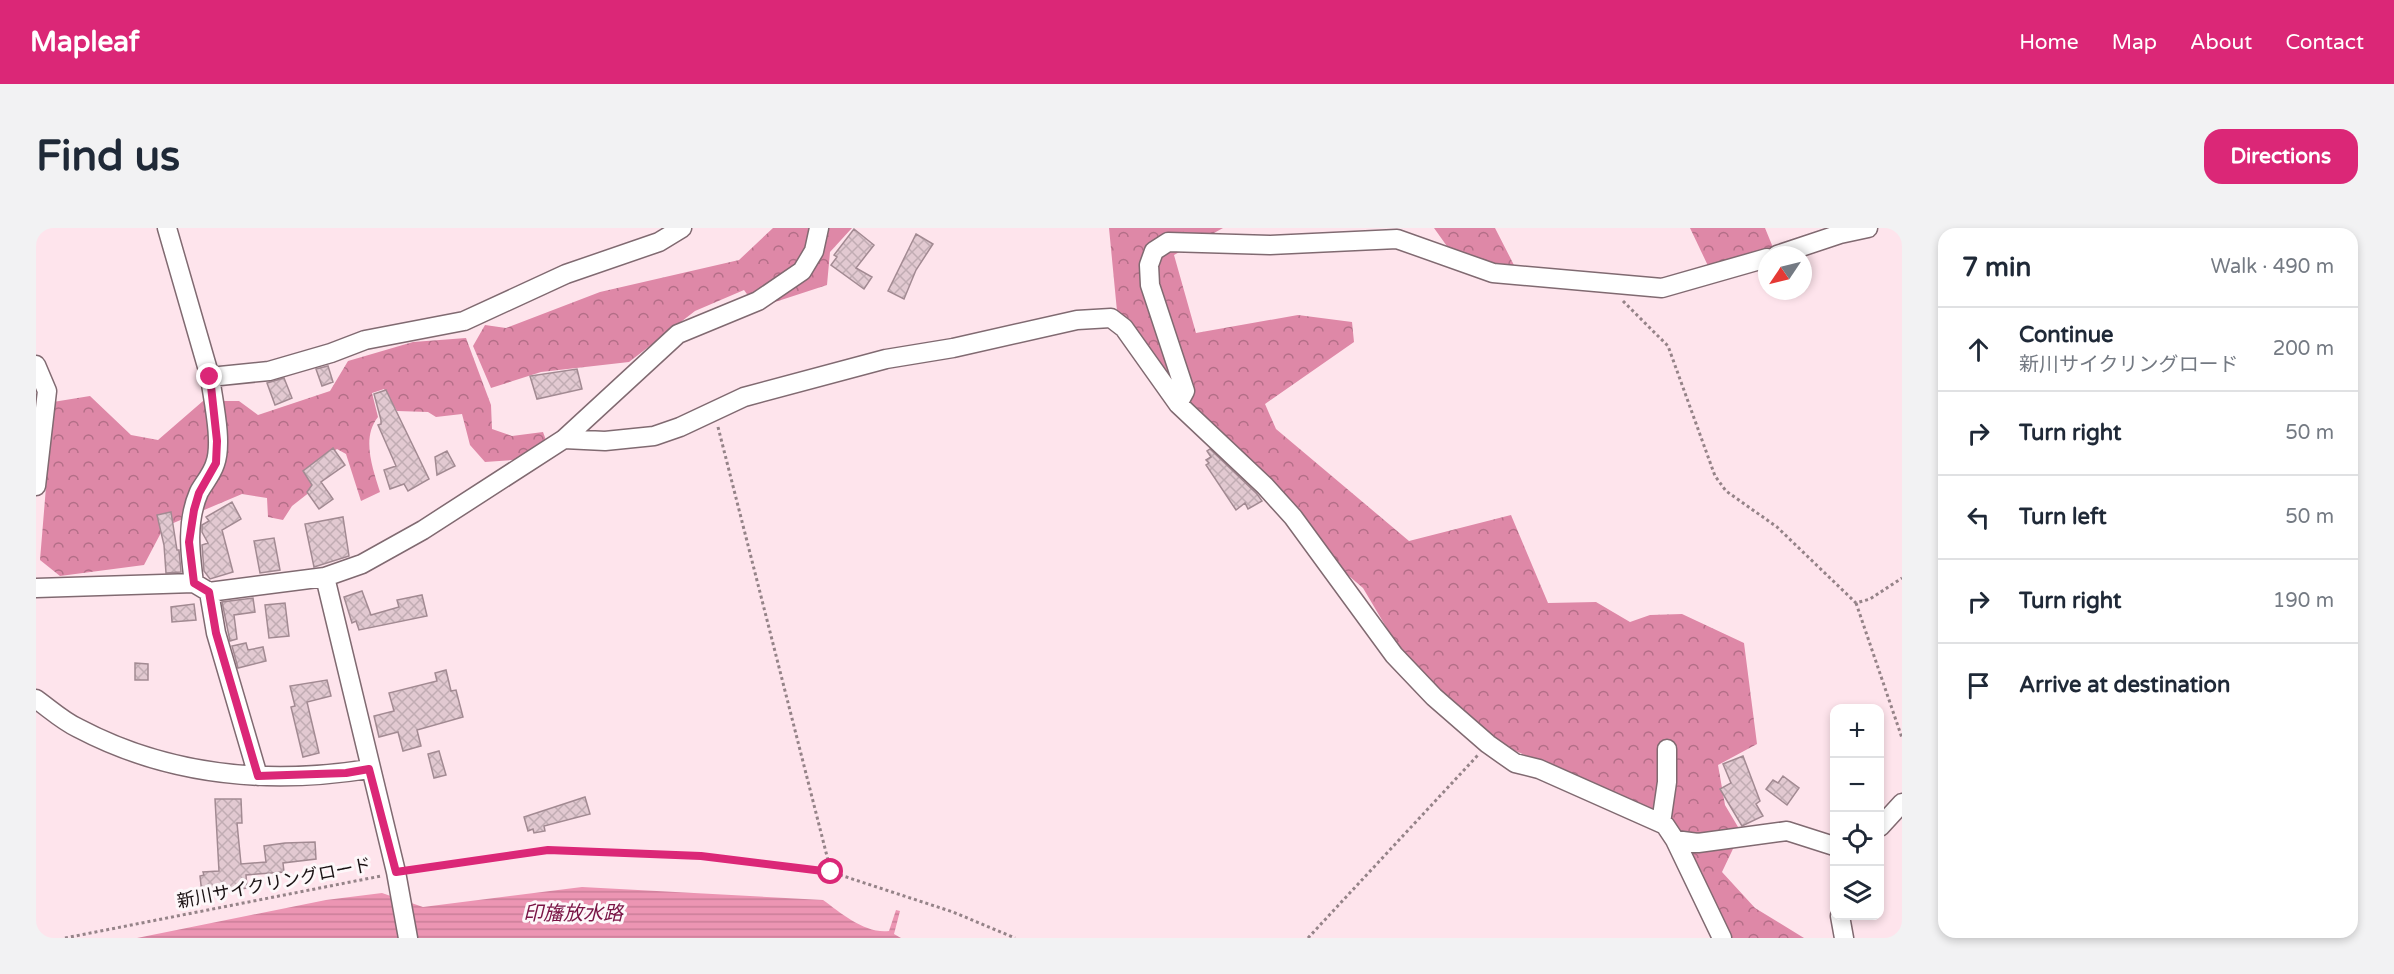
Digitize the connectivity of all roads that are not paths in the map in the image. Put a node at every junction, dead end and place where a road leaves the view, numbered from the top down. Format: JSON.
{"nodes":[{"id":1,"x":167,"y":228,"type":"edge"},
{"id":2,"x":682,"y":228,"type":"edge"},
{"id":3,"x":819,"y":228,"type":"edge"},
{"id":4,"x":1868,"y":228,"type":"edge"},
{"id":5,"x":1804,"y":246,"type":"edge"},
{"id":6,"x":1758,"y":261,"type":"edge"},
{"id":7,"x":36,"y":365,"type":"edge"},
{"id":8,"x":210,"y":377,"type":"junction"},
{"id":9,"x":1178,"y":404,"type":"junction"},
{"id":10,"x":564,"y":439,"type":"junction"},
{"id":11,"x":36,"y":486,"type":"edge"},
{"id":12,"x":325,"y":577,"type":"junction"},
{"id":13,"x":202,"y":587,"type":"junction"},
{"id":14,"x":36,"y":588,"type":"edge"},
{"id":15,"x":36,"y":699,"type":"edge"},
{"id":16,"x":1667,"y":749,"type":"dead end"},
{"id":17,"x":369,"y":769,"type":"junction"},
{"id":18,"x":258,"y":776,"type":"junction"},
{"id":19,"x":1902,"y":803,"type":"edge"},
{"id":20,"x":1661,"y":823,"type":"junction"},
{"id":21,"x":1884,"y":823,"type":"edge"},
{"id":22,"x":1676,"y":840,"type":"junction"},
{"id":23,"x":1830,"y":845,"type":"edge"},
{"id":24,"x":1841,"y":920,"type":"edge"},
{"id":25,"x":408,"y":938,"type":"edge"},
{"id":26,"x":1722,"y":938,"type":"edge"},
{"id":27,"x":1844,"y":938,"type":"edge"}],
"edges":[{"from":1,"to":8,"type":"street"},
{"from":2,"to":8,"type":"street"},
{"from":3,"to":10,"type":"street"},
{"from":4,"to":5,"type":"street"},
{"from":6,"to":9,"type":"street"},
{"from":7,"to":11,"type":"street"},
{"from":8,"to":13,"type":"street"},
{"from":9,"to":10,"type":"street"},
{"from":9,"to":20,"type":"street"},
{"from":10,"to":12,"type":"street"},
{"from":12,"to":13,"type":"street"},
{"from":12,"to":17,"type":"street"},
{"from":13,"to":14,"type":"street"},
{"from":13,"to":18,"type":"street"},
{"from":15,"to":18,"type":"street"},
{"from":16,"to":20,"type":"street"},
{"from":17,"to":18,"type":"street"},
{"from":17,"to":25,"type":"street"},
{"from":19,"to":21,"type":"street"},
{"from":20,"to":22,"type":"street"},
{"from":22,"to":23,"type":"street"},
{"from":22,"to":26,"type":"street"},
{"from":24,"to":27,"type":"street"}]}
